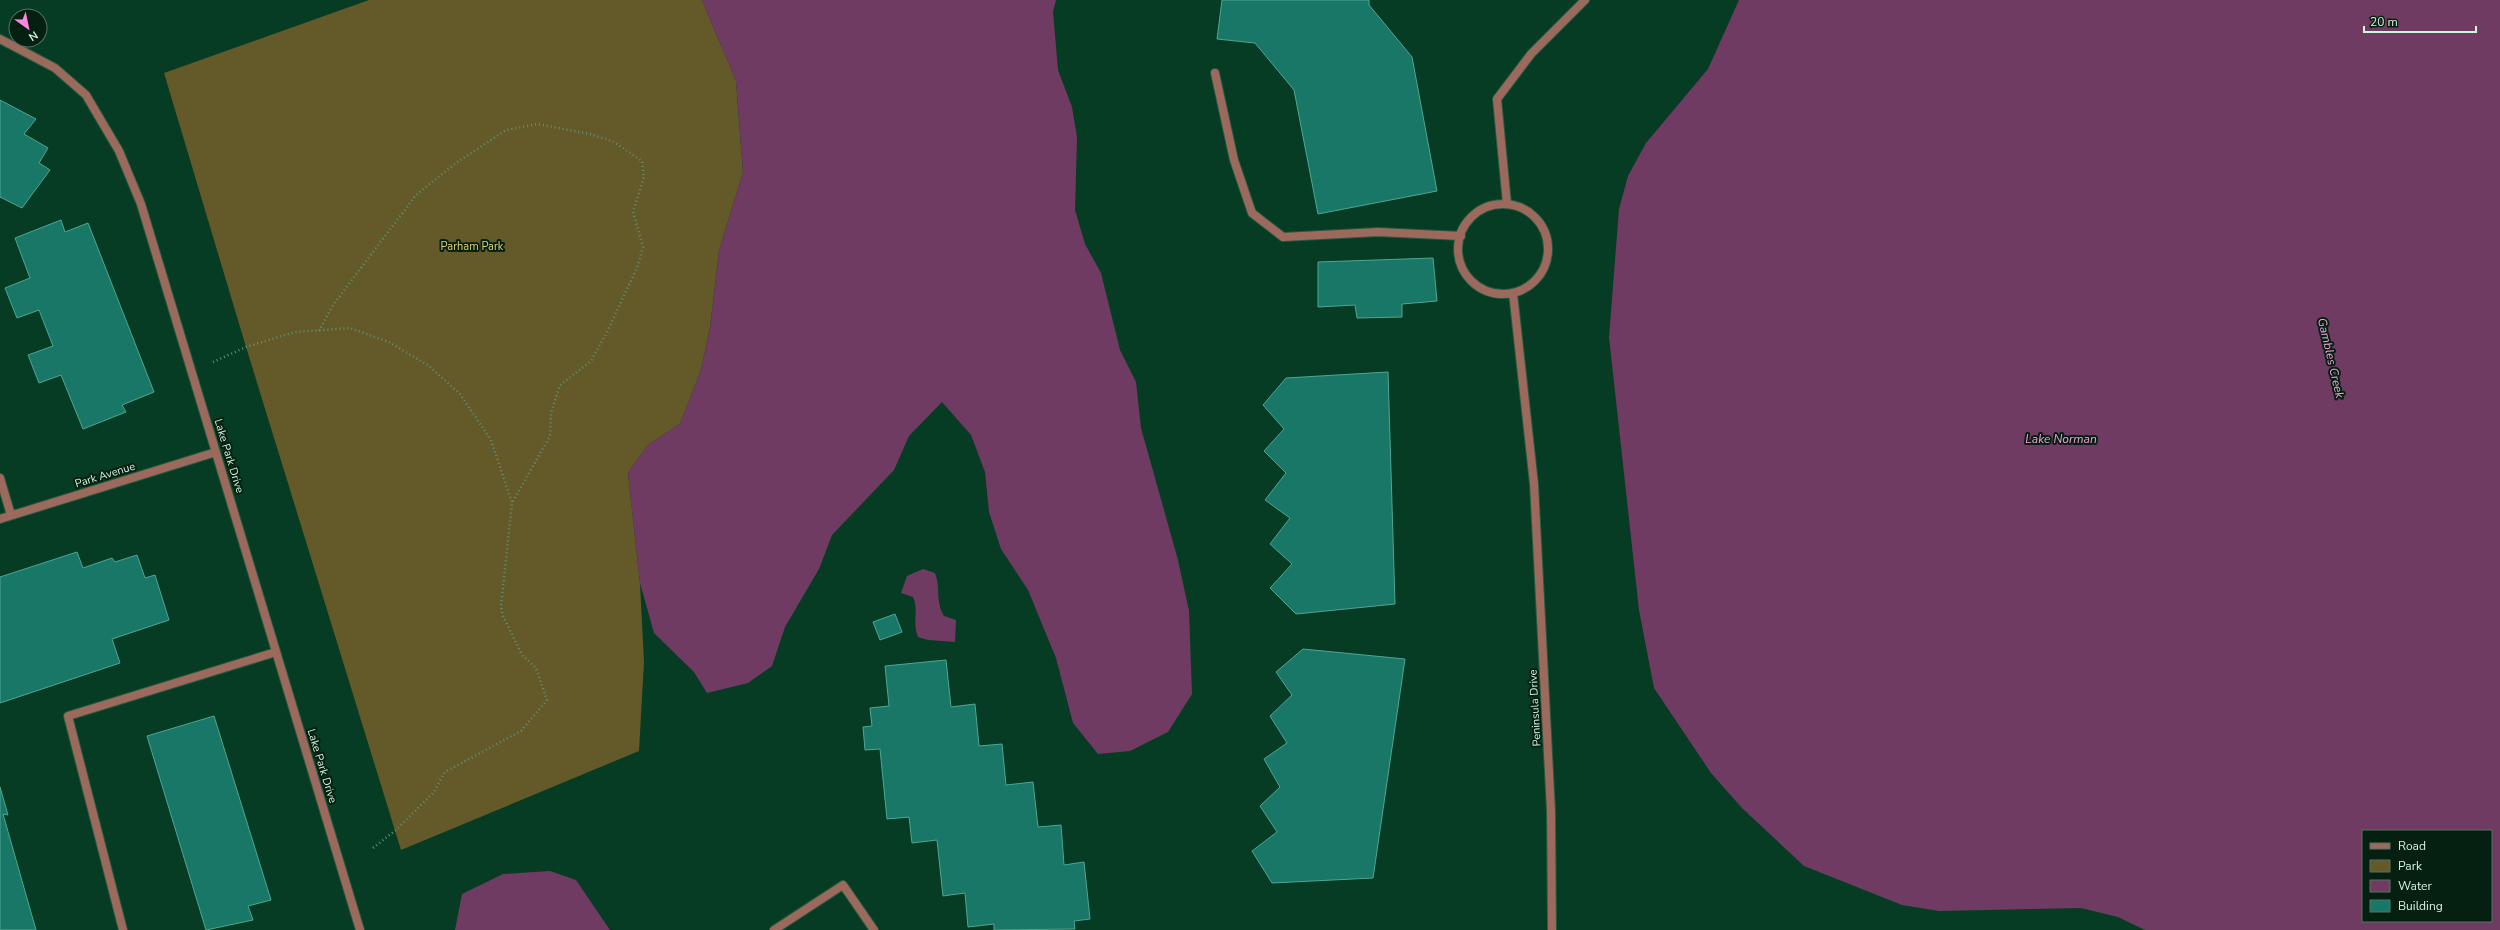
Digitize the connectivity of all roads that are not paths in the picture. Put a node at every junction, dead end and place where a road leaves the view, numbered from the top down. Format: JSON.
{"nodes":[{"id":1,"x":1585,"y":0,"type":"edge"},
{"id":2,"x":0,"y":39,"type":"edge"},
{"id":3,"x":1214,"y":73,"type":"dead end"},
{"id":4,"x":1507,"y":204,"type":"junction"},
{"id":5,"x":1461,"y":236,"type":"junction"},
{"id":6,"x":1513,"y":293,"type":"junction"},
{"id":7,"x":216,"y":452,"type":"junction"},
{"id":8,"x":0,"y":478,"type":"edge"},
{"id":9,"x":11,"y":515,"type":"junction"},
{"id":10,"x":0,"y":519,"type":"edge"},
{"id":11,"x":276,"y":652,"type":"junction"},
{"id":12,"x":123,"y":930,"type":"edge"},
{"id":13,"x":360,"y":930,"type":"edge"},
{"id":14,"x":774,"y":930,"type":"edge"},
{"id":15,"x":874,"y":930,"type":"edge"},
{"id":16,"x":1552,"y":930,"type":"edge"}],
"edges":[{"from":1,"to":4,"type":"street"},
{"from":2,"to":7,"type":"street","name":"Lake Park Drive"},
{"from":3,"to":5,"type":"street"},
{"from":4,"to":5,"type":"street"},
{"from":4,"to":6,"type":"street"},
{"from":5,"to":6,"type":"street"},
{"from":6,"to":16,"type":"street","name":"Peninsula Drive"},
{"from":7,"to":9,"type":"street","name":"Park Avenue"},
{"from":7,"to":11,"type":"street","name":"Lake Park Drive"},
{"from":8,"to":9,"type":"street"},
{"from":9,"to":10,"type":"street","name":"Park Avenue"},
{"from":11,"to":12,"type":"street"},
{"from":11,"to":13,"type":"street","name":"Lake Park Drive"},
{"from":14,"to":15,"type":"street"}]}
